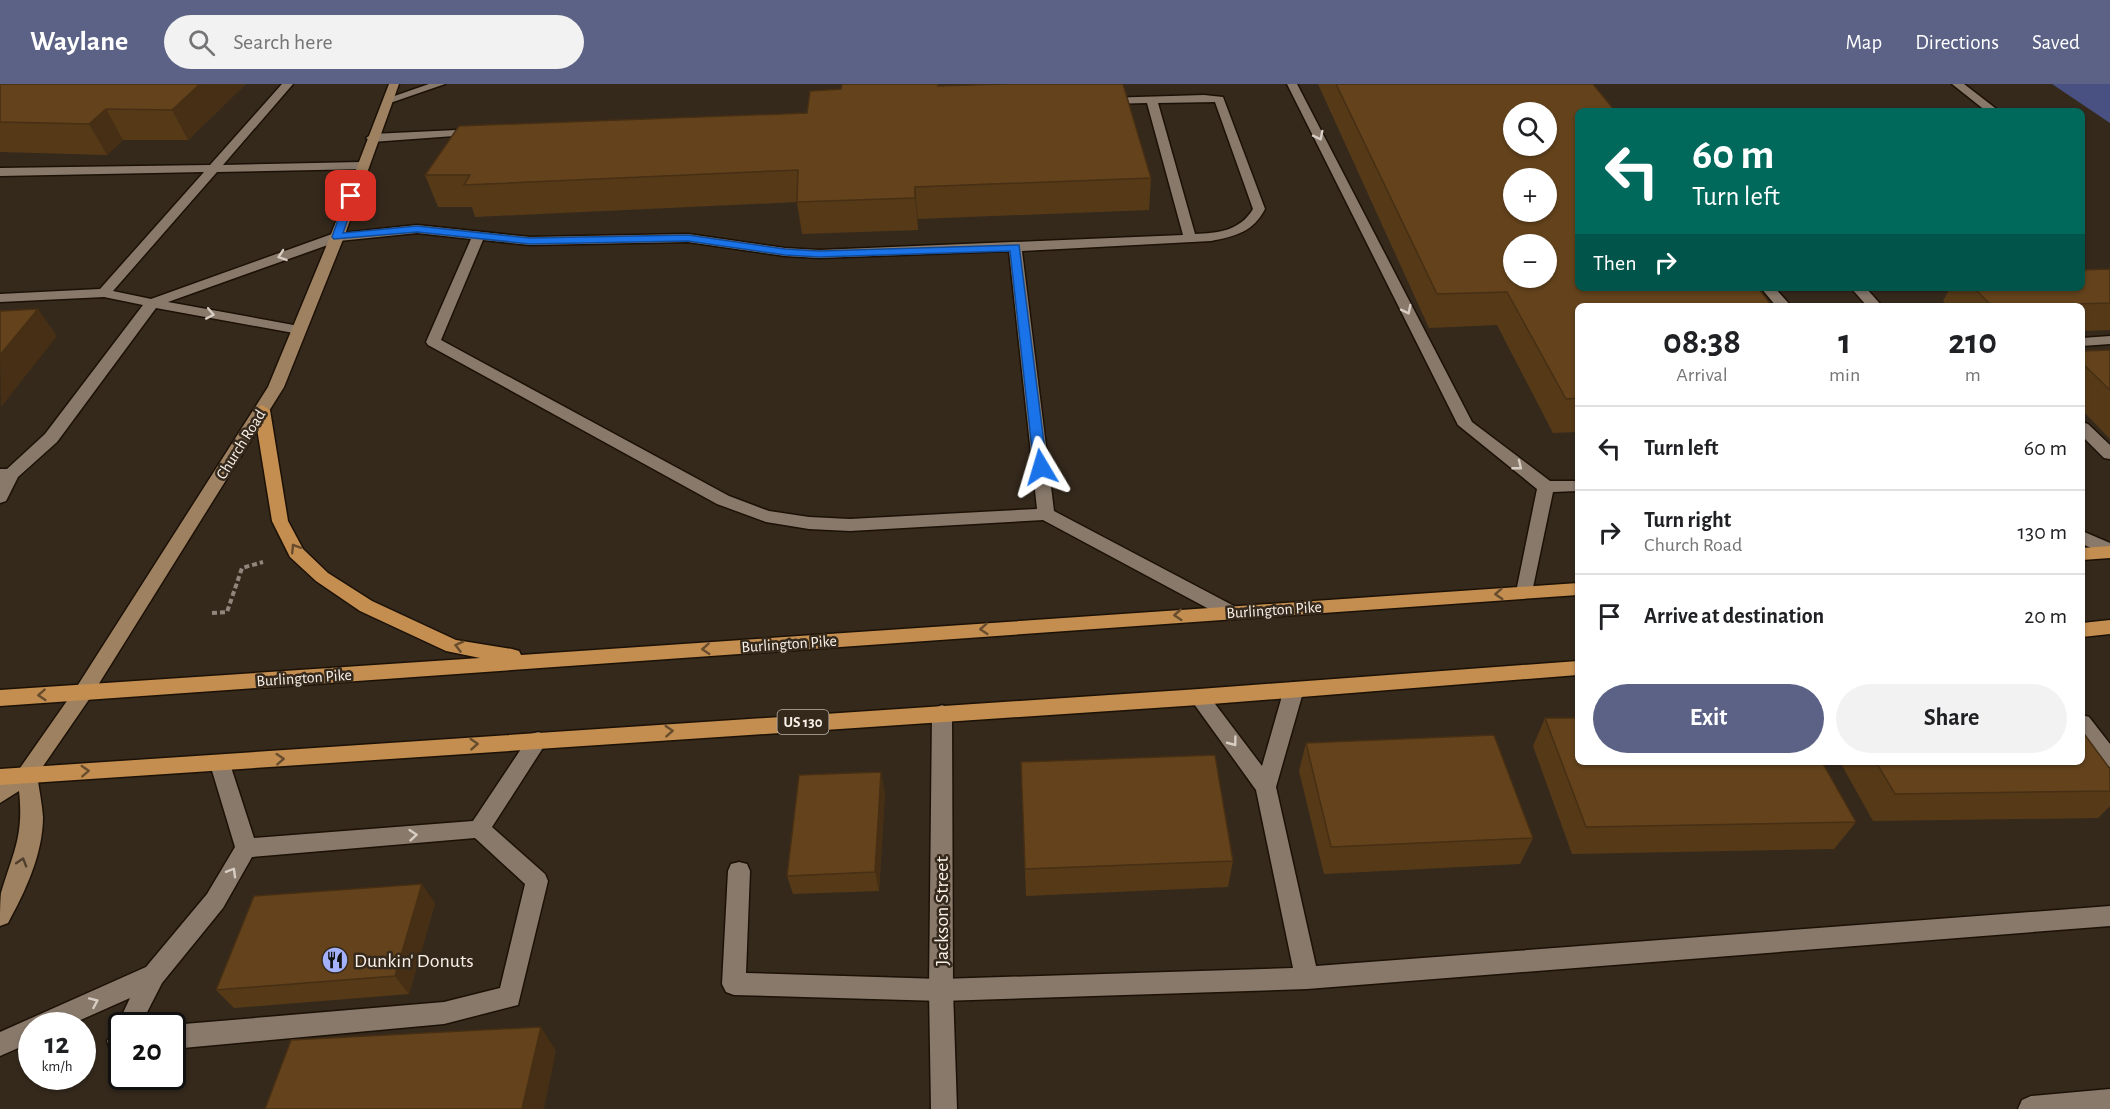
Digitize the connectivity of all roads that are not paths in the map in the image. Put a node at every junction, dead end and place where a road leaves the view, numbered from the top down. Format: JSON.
{"nodes":[{"id":1,"x":288,"y":84,"type":"edge"},
{"id":2,"x":394,"y":84,"type":"edge"},
{"id":3,"x":441,"y":84,"type":"edge"},
{"id":4,"x":1292,"y":84,"type":"edge"},
{"id":5,"x":1957,"y":84,"type":"edge"},
{"id":6,"x":1151,"y":99,"type":"junction"},
{"id":7,"x":389,"y":100,"type":"junction"},
{"id":8,"x":1091,"y":101,"type":"edge"},
{"id":9,"x":1989,"y":108,"type":"edge"},
{"id":10,"x":493,"y":131,"type":"edge"},
{"id":11,"x":372,"y":138,"type":"junction"},
{"id":12,"x":362,"y":166,"type":"junction"},
{"id":13,"x":211,"y":169,"type":"junction"},
{"id":14,"x":2,"y":174,"type":"edge"},
{"id":15,"x":479,"y":235,"type":"junction"},
{"id":16,"x":337,"y":237,"type":"junction"},
{"id":17,"x":1190,"y":238,"type":"junction"},
{"id":18,"x":1015,"y":247,"type":"junction"},
{"id":19,"x":1771,"y":291,"type":"edge"},
{"id":20,"x":1860,"y":291,"type":"edge"},
{"id":21,"x":104,"y":293,"type":"junction"},
{"id":22,"x":0,"y":298,"type":"edge"},
{"id":23,"x":152,"y":303,"type":"junction"},
{"id":24,"x":1781,"y":303,"type":"edge"},
{"id":25,"x":1872,"y":303,"type":"edge"},
{"id":26,"x":299,"y":330,"type":"junction"},
{"id":27,"x":2110,"y":340,"type":"edge"},
{"id":28,"x":2085,"y":342,"type":"edge"},
{"id":29,"x":262,"y":410,"type":"junction"},
{"id":30,"x":2085,"y":431,"type":"edge"},
{"id":31,"x":2110,"y":454,"type":"edge"},
{"id":32,"x":5,"y":474,"type":"edge"},
{"id":33,"x":1575,"y":486,"type":"edge"},
{"id":34,"x":1546,"y":487,"type":"junction"},
{"id":35,"x":0,"y":497,"type":"edge"},
{"id":36,"x":1046,"y":514,"type":"junction"},
{"id":37,"x":2085,"y":538,"type":"edge"},
{"id":38,"x":2110,"y":551,"type":"edge"},
{"id":39,"x":2085,"y":554,"type":"edge"},
{"id":40,"x":1575,"y":589,"type":"edge"},
{"id":41,"x":1525,"y":592,"type":"junction"},
{"id":42,"x":1228,"y":612,"type":"junction"},
{"id":43,"x":2110,"y":627,"type":"edge"},
{"id":44,"x":2085,"y":630,"type":"edge"},
{"id":45,"x":537,"y":661,"type":"junction"},
{"id":46,"x":1575,"y":668,"type":"edge"},
{"id":47,"x":1294,"y":689,"type":"junction"},
{"id":48,"x":83,"y":693,"type":"junction"},
{"id":49,"x":1199,"y":697,"type":"junction"},
{"id":50,"x":0,"y":698,"type":"edge"},
{"id":51,"x":942,"y":713,"type":"junction"},
{"id":52,"x":2085,"y":727,"type":"edge"},
{"id":53,"x":538,"y":740,"type":"junction"},
{"id":54,"x":2110,"y":759,"type":"edge"},
{"id":55,"x":220,"y":764,"type":"junction"},
{"id":56,"x":27,"y":774,"type":"junction"},
{"id":57,"x":0,"y":777,"type":"edge"},
{"id":58,"x":1266,"y":787,"type":"junction"},
{"id":59,"x":0,"y":794,"type":"edge"},
{"id":60,"x":479,"y":829,"type":"junction"},
{"id":61,"x":246,"y":848,"type":"junction"},
{"id":62,"x":739,"y":871,"type":"dead end"},
{"id":63,"x":0,"y":916,"type":"edge"},
{"id":64,"x":2110,"y":916,"type":"edge"},
{"id":65,"x":154,"y":975,"type":"junction"},
{"id":66,"x":1307,"y":978,"type":"junction"},
{"id":67,"x":941,"y":990,"type":"junction"},
{"id":68,"x":72,"y":1012,"type":"edge"},
{"id":69,"x":134,"y":1012,"type":"edge"},
{"id":70,"x":18,"y":1036,"type":"edge"},
{"id":71,"x":186,"y":1036,"type":"edge"},
{"id":72,"x":0,"y":1044,"type":"edge"},
{"id":73,"x":2096,"y":1104,"type":"edge"},
{"id":74,"x":944,"y":1109,"type":"edge"},
{"id":75,"x":2031,"y":1109,"type":"edge"}],
"edges":[{"from":1,"to":13,"type":"street"},
{"from":2,"to":7,"type":"main road","name":"Church Road"},
{"from":3,"to":7,"type":"street"},
{"from":4,"to":34,"type":"street","one_way":true},
{"from":5,"to":9,"type":"street"},
{"from":6,"to":8,"type":"street"},
{"from":6,"to":17,"type":"street"},
{"from":6,"to":17,"type":"street"},
{"from":7,"to":11,"type":"main road","name":"Church Road"},
{"from":10,"to":11,"type":"street"},
{"from":11,"to":12,"type":"main road","name":"Church Road"},
{"from":12,"to":13,"type":"street"},
{"from":12,"to":16,"type":"main road","name":"Church Road"},
{"from":13,"to":14,"type":"street"},
{"from":13,"to":21,"type":"street"},
{"from":15,"to":16,"type":"street"},
{"from":15,"to":18,"type":"street"},
{"from":15,"to":36,"type":"street"},
{"from":16,"to":23,"type":"street","one_way":true},
{"from":16,"to":26,"type":"main road","name":"Church Road"},
{"from":17,"to":18,"type":"street"},
{"from":18,"to":36,"type":"street"},
{"from":19,"to":24,"type":"street"},
{"from":20,"to":25,"type":"street"},
{"from":21,"to":22,"type":"street"},
{"from":21,"to":23,"type":"street"},
{"from":23,"to":26,"type":"street","one_way":true},
{"from":23,"to":32,"type":"street"},
{"from":26,"to":29,"type":"main road","name":"Church Road"},
{"from":27,"to":28,"type":"street"},
{"from":45,"to":29,"type":"highway","one_way":true},
{"from":29,"to":48,"type":"main road","name":"Church Road"},
{"from":30,"to":31,"type":"street"},
{"from":32,"to":35,"type":"street"},
{"from":33,"to":34,"type":"street"},
{"from":34,"to":41,"type":"street"},
{"from":36,"to":42,"type":"street"},
{"from":37,"to":38,"type":"street"},
{"from":38,"to":39,"type":"highway"},
{"from":40,"to":41,"type":"highway","name":"Burlington Pike"},
{"from":41,"to":42,"type":"highway","name":"Burlington Pike","one_way":true},
{"from":42,"to":45,"type":"highway","name":"Burlington Pike","one_way":true},
{"from":43,"to":44,"type":"highway"},
{"from":45,"to":48,"type":"highway","name":"Burlington Pike"},
{"from":46,"to":47,"type":"highway","number":"US 130"},
{"from":47,"to":49,"type":"highway","number":"US 130"},
{"from":47,"to":58,"type":"street"},
{"from":48,"to":50,"type":"highway","name":"Burlington Pike","one_way":true},
{"from":48,"to":56,"type":"main road","name":"Church Road"},
{"from":49,"to":51,"type":"highway","number":"US 130"},
{"from":49,"to":58,"type":"street","one_way":true},
{"from":53,"to":51,"type":"highway","number":"US 130","one_way":true},
{"from":51,"to":67,"type":"street","name":"Jackson Street"},
{"from":52,"to":54,"type":"street"},
{"from":55,"to":53,"type":"highway","number":"US 130","one_way":true},
{"from":53,"to":60,"type":"street"},
{"from":56,"to":55,"type":"highway","number":"US 130","one_way":true},
{"from":55,"to":61,"type":"street"},
{"from":56,"to":57,"type":"highway","number":"US 130"},
{"from":56,"to":59,"type":"main road","name":"Church Road"},
{"from":63,"to":56,"type":"main road","one_way":true},
{"from":58,"to":66,"type":"street"},
{"from":61,"to":60,"type":"street","one_way":true},
{"from":60,"to":71,"type":"street"},
{"from":65,"to":61,"type":"street","one_way":true},
{"from":62,"to":67,"type":"street"},
{"from":64,"to":66,"type":"street"},
{"from":68,"to":65,"type":"street","one_way":true},
{"from":65,"to":69,"type":"street"},
{"from":66,"to":67,"type":"street"},
{"from":67,"to":74,"type":"street","name":"Jackson Street"},
{"from":70,"to":72,"type":"street"},
{"from":73,"to":75,"type":"street"}]}
